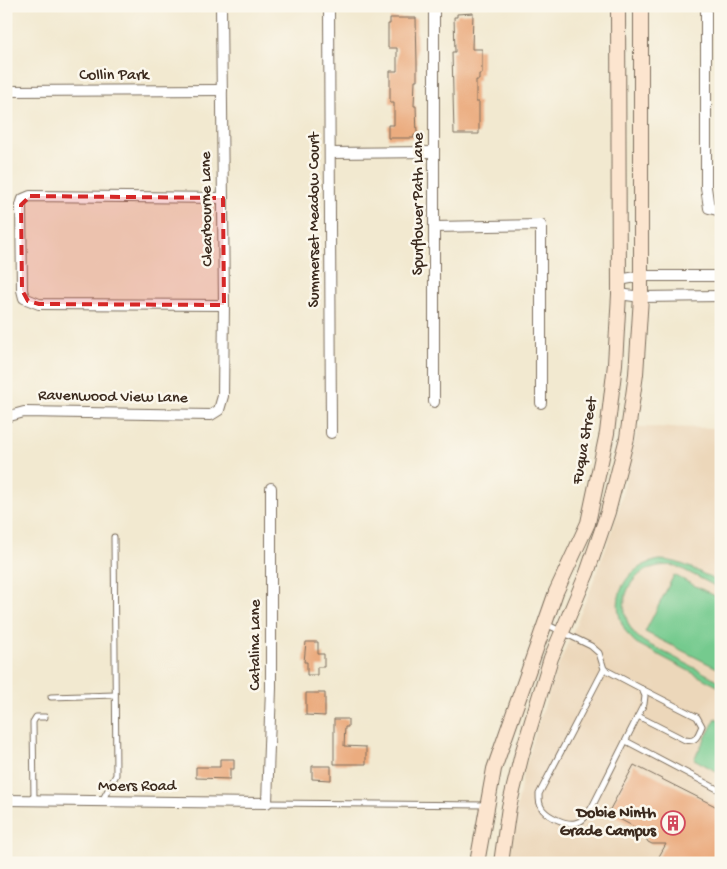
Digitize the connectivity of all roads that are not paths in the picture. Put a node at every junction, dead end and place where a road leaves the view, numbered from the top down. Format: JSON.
{"nodes":[{"id":1,"x":221,"y":6,"type":"edge"},
{"id":2,"x":329,"y":6,"type":"edge"},
{"id":3,"x":434,"y":6,"type":"edge"},
{"id":4,"x":618,"y":6,"type":"edge"},
{"id":5,"x":641,"y":6,"type":"edge"},
{"id":6,"x":706,"y":6,"type":"edge"},
{"id":7,"x":618,"y":72,"type":"junction"},
{"id":8,"x":640,"y":72,"type":"junction"},
{"id":9,"x":222,"y":90,"type":"junction"},
{"id":10,"x":6,"y":91,"type":"edge"},
{"id":11,"x":434,"y":152,"type":"junction"},
{"id":12,"x":330,"y":153,"type":"junction"},
{"id":13,"x":223,"y":198,"type":"junction"},
{"id":14,"x":721,"y":210,"type":"edge"},
{"id":15,"x":434,"y":227,"type":"junction"},
{"id":16,"x":642,"y":276,"type":"junction"},
{"id":17,"x":721,"y":276,"type":"edge"},
{"id":18,"x":619,"y":287,"type":"junction"},
{"id":19,"x":721,"y":296,"type":"edge"},
{"id":20,"x":641,"y":297,"type":"junction"},
{"id":21,"x":224,"y":305,"type":"junction"},
{"id":22,"x":434,"y":402,"type":"dead end"},
{"id":23,"x":541,"y":403,"type":"dead end"},
{"id":24,"x":219,"y":410,"type":"joint"},
{"id":25,"x":6,"y":417,"type":"edge"},
{"id":26,"x":331,"y":433,"type":"dead end"},
{"id":27,"x":271,"y":488,"type":"dead end"},
{"id":28,"x":114,"y":537,"type":"dead end"},
{"id":29,"x":545,"y":623,"type":"junction"},
{"id":30,"x":562,"y":631,"type":"junction"},
{"id":31,"x":604,"y":669,"type":"junction"},
{"id":32,"x":642,"y":689,"type":"junction"},
{"id":33,"x":115,"y":695,"type":"junction"},
{"id":34,"x":51,"y":697,"type":"dead end"},
{"id":35,"x":638,"y":716,"type":"junction"},
{"id":36,"x":46,"y":717,"type":"dead end"},
{"id":37,"x":626,"y":741,"type":"junction"},
{"id":38,"x":721,"y":791,"type":"edge"},
{"id":39,"x":6,"y":800,"type":"edge"},
{"id":40,"x":34,"y":800,"type":"junction"},
{"id":41,"x":102,"y":802,"type":"junction"},
{"id":42,"x":266,"y":803,"type":"junction"},
{"id":43,"x":487,"y":805,"type":"junction"},
{"id":44,"x":510,"y":808,"type":"junction"},
{"id":45,"x":476,"y":863,"type":"edge"},
{"id":46,"x":501,"y":863,"type":"edge"}],
"edges":[{"from":1,"to":9,"type":"street","name":"Clearbourne Lane"},
{"from":2,"to":12,"type":"street","name":"Summerset Meadow Court"},
{"from":3,"to":11,"type":"street","name":"Spurflower Path Lane"},
{"from":4,"to":7,"type":"main road","name":"Fuqua Street"},
{"from":5,"to":8,"type":"main road"},
{"from":6,"to":14,"type":"street"},
{"from":7,"to":8,"type":"main road"},
{"from":7,"to":18,"type":"main road","name":"Fuqua Street"},
{"from":8,"to":16,"type":"main road"},
{"from":9,"to":10,"type":"street","name":"Collin Park"},
{"from":9,"to":13,"type":"street","name":"Clearbourne Lane"},
{"from":11,"to":12,"type":"street"},
{"from":11,"to":15,"type":"street","name":"Spurflower Path Lane"},
{"from":12,"to":26,"type":"street","name":"Summerset Meadow Court"},
{"from":13,"to":21,"type":"street","name":"Clearbourne Lane"},
{"from":13,"to":21,"type":"street"},
{"from":15,"to":22,"type":"street","name":"Spurflower Path Lane"},
{"from":15,"to":23,"type":"street"},
{"from":16,"to":17,"type":"street"},
{"from":16,"to":18,"type":"street"},
{"from":16,"to":20,"type":"main road"},
{"from":18,"to":20,"type":"street"},
{"from":18,"to":29,"type":"main road","name":"Fuqua Street"},
{"from":19,"to":20,"type":"street"},
{"from":20,"to":30,"type":"main road"},
{"from":21,"to":24,"type":"street","name":"Clearbourne Lane"},
{"from":24,"to":25,"type":"street","name":"Ravenwood View Lane"},
{"from":27,"to":42,"type":"street","name":"Catalina Lane"},
{"from":28,"to":33,"type":"lane"},
{"from":29,"to":30,"type":"lane"},
{"from":29,"to":43,"type":"main road","name":"Fuqua Street"},
{"from":30,"to":31,"type":"lane"},
{"from":30,"to":44,"type":"main road"},
{"from":31,"to":32,"type":"lane"},
{"from":31,"to":37,"type":"lane"},
{"from":32,"to":35,"type":"lane"},
{"from":32,"to":35,"type":"lane"},
{"from":33,"to":34,"type":"lane"},
{"from":33,"to":41,"type":"lane"},
{"from":35,"to":37,"type":"lane"},
{"from":36,"to":40,"type":"lane"},
{"from":37,"to":38,"type":"lane"},
{"from":39,"to":40,"type":"street","name":"Moers Road"},
{"from":40,"to":41,"type":"street","name":"Moers Road"},
{"from":41,"to":42,"type":"street","name":"Moers Road"},
{"from":42,"to":43,"type":"lane"},
{"from":43,"to":44,"type":"main road"},
{"from":43,"to":45,"type":"main road","name":"Fuqua Street"},
{"from":44,"to":46,"type":"main road"}]}
